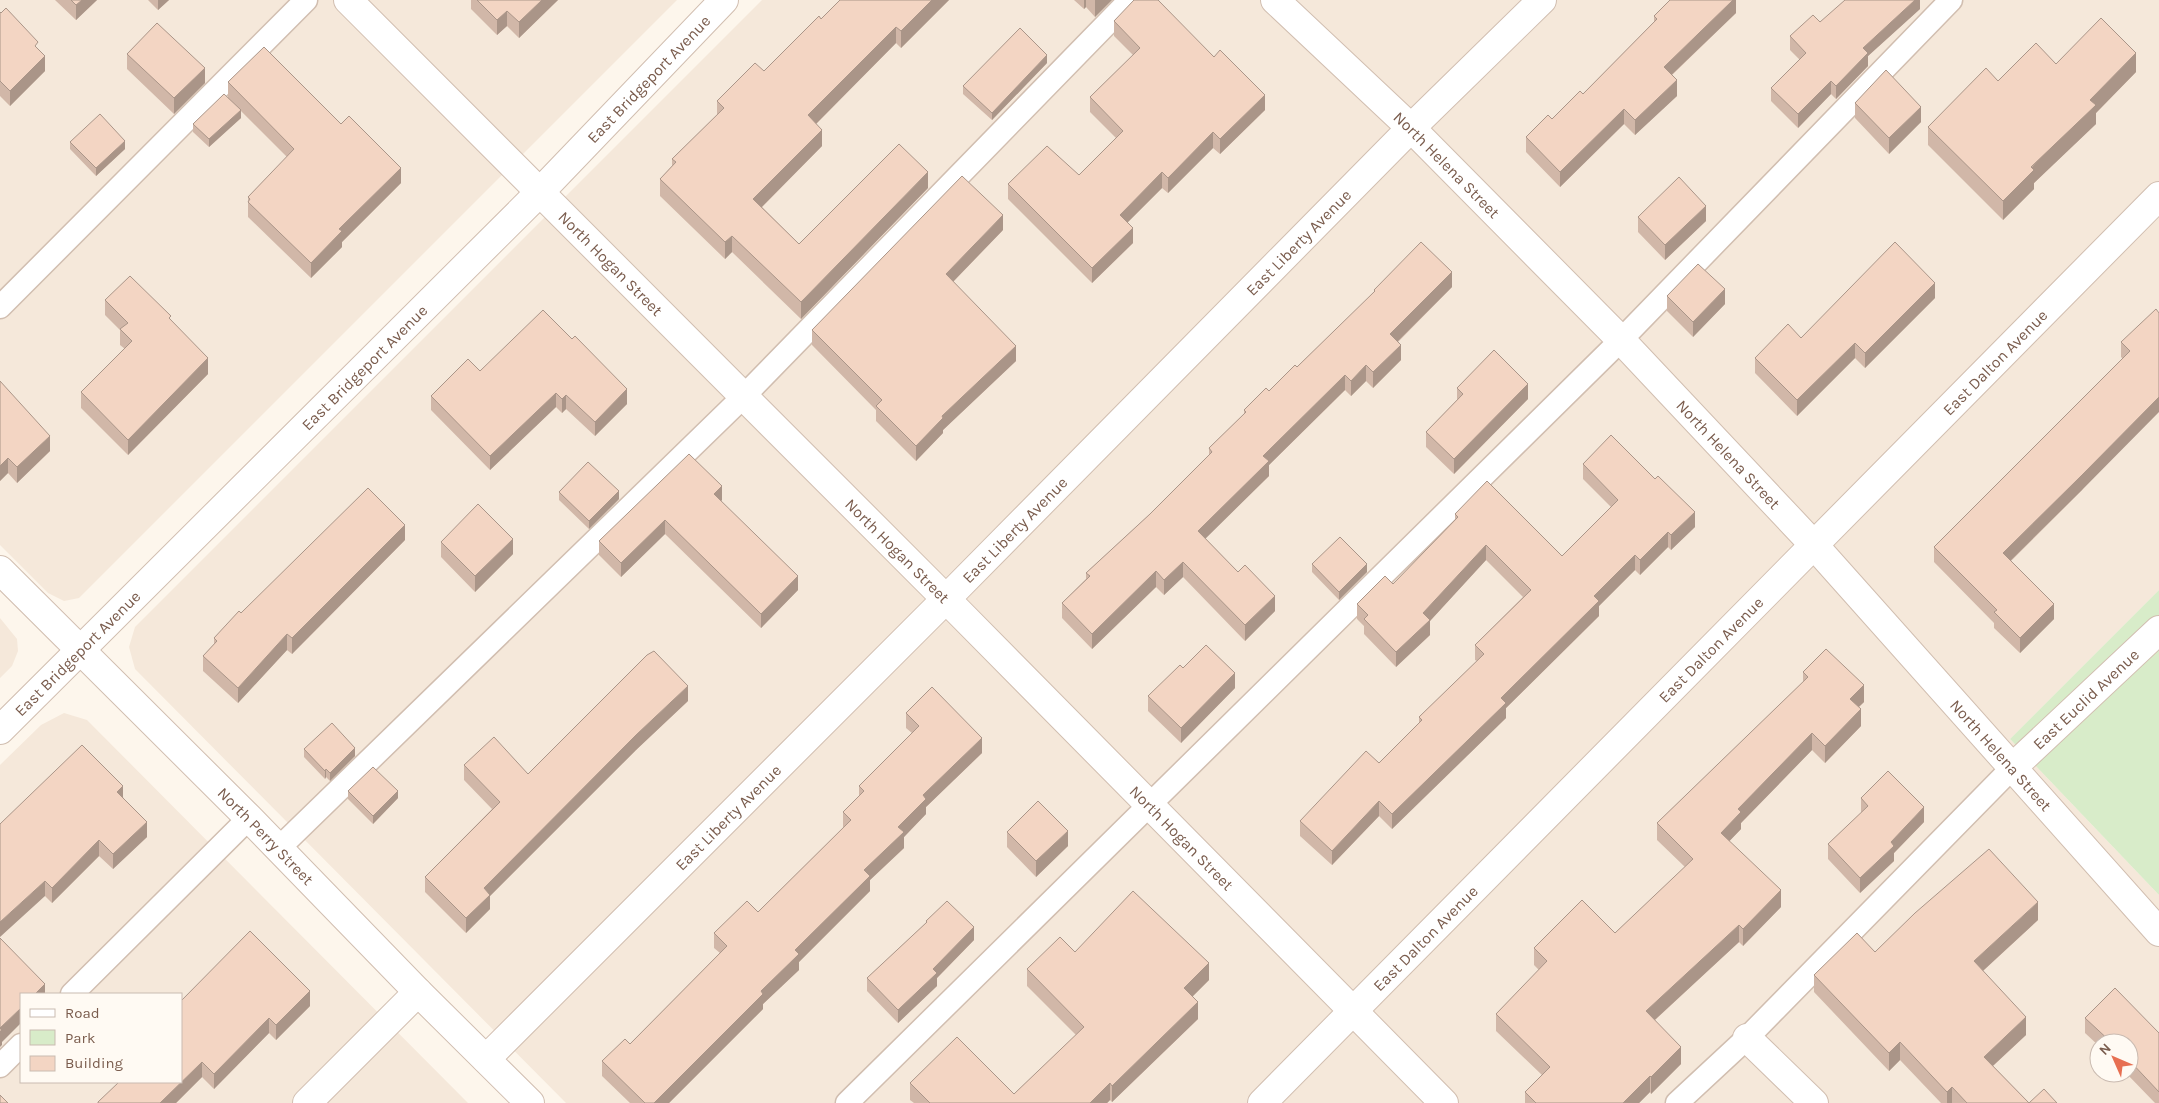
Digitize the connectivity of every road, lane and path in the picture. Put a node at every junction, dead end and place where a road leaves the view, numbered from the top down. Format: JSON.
{"nodes":[{"id":1,"x":306,"y":0,"type":"edge"},
{"id":2,"x":348,"y":0,"type":"edge"},
{"id":3,"x":724,"y":0,"type":"edge"},
{"id":4,"x":1130,"y":0,"type":"edge"},
{"id":5,"x":1275,"y":0,"type":"edge"},
{"id":6,"x":1542,"y":0,"type":"edge"},
{"id":7,"x":1951,"y":0,"type":"edge"},
{"id":8,"x":1412,"y":128,"type":"junction"},
{"id":9,"x":539,"y":193,"type":"junction"},
{"id":10,"x":2159,"y":196,"type":"edge"},
{"id":11,"x":0,"y":307,"type":"edge"},
{"id":12,"x":1621,"y":340,"type":"junction"},
{"id":13,"x":743,"y":397,"type":"junction"},
{"id":14,"x":1813,"y":544,"type":"junction"},
{"id":15,"x":0,"y":570,"type":"edge"},
{"id":16,"x":946,"y":599,"type":"junction"},
{"id":17,"x":2159,"y":630,"type":"edge"},
{"id":18,"x":79,"y":650,"type":"junction"},
{"id":19,"x":0,"y":730,"type":"edge"},
{"id":20,"x":2012,"y":768,"type":"junction"},
{"id":21,"x":1149,"y":805,"type":"junction"},
{"id":22,"x":249,"y":818,"type":"junction"},
{"id":23,"x":278,"y":849,"type":"junction"},
{"id":24,"x":2159,"y":932,"type":"edge"},
{"id":25,"x":418,"y":992,"type":"junction"},
{"id":26,"x":73,"y":993,"type":"edge"},
{"id":27,"x":1352,"y":1011,"type":"junction"},
{"id":28,"x":1747,"y":1038,"type":"junction"},
{"id":29,"x":20,"y":1046,"type":"edge"},
{"id":30,"x":486,"y":1059,"type":"junction"},
{"id":31,"x":0,"y":1066,"type":"edge"},
{"id":32,"x":307,"y":1103,"type":"edge"},
{"id":33,"x":530,"y":1103,"type":"edge"},
{"id":34,"x":847,"y":1103,"type":"edge"},
{"id":35,"x":1262,"y":1103,"type":"edge"},
{"id":36,"x":1444,"y":1103,"type":"edge"},
{"id":37,"x":1677,"y":1103,"type":"edge"},
{"id":38,"x":1814,"y":1103,"type":"edge"}],
"edges":[{"from":1,"to":11,"type":"lane"},
{"from":2,"to":9,"type":"street","name":"North Hogan Street"},
{"from":3,"to":9,"type":"street","name":"East Bridgeport Avenue"},
{"from":4,"to":13,"type":"lane"},
{"from":5,"to":8,"type":"street","name":"North Helena Street"},
{"from":6,"to":8,"type":"street","name":"East Liberty Avenue"},
{"from":7,"to":12,"type":"lane"},
{"from":8,"to":12,"type":"street","name":"North Helena Street"},
{"from":8,"to":16,"type":"street","name":"East Liberty Avenue"},
{"from":9,"to":13,"type":"street","name":"North Hogan Street"},
{"from":9,"to":18,"type":"street","name":"East Bridgeport Avenue"},
{"from":10,"to":14,"type":"street","name":"East Dalton Avenue"},
{"from":12,"to":14,"type":"street","name":"North Helena Street"},
{"from":12,"to":21,"type":"lane"},
{"from":13,"to":16,"type":"street","name":"North Hogan Street"},
{"from":13,"to":23,"type":"lane"},
{"from":14,"to":20,"type":"street","name":"North Helena Street"},
{"from":14,"to":27,"type":"street","name":"East Dalton Avenue"},
{"from":15,"to":18,"type":"street","name":"North Perry Street"},
{"from":16,"to":21,"type":"street","name":"North Hogan Street"},
{"from":16,"to":30,"type":"street","name":"East Liberty Avenue"},
{"from":17,"to":20,"type":"street","name":"East Euclid Avenue"},
{"from":18,"to":19,"type":"street","name":"East Bridgeport Avenue"},
{"from":18,"to":22,"type":"street","name":"North Perry Street"},
{"from":20,"to":24,"type":"street","name":"North Helena Street"},
{"from":20,"to":28,"type":"lane"},
{"from":21,"to":27,"type":"street","name":"North Hogan Street"},
{"from":21,"to":34,"type":"lane"},
{"from":22,"to":23,"type":"street","name":"North Perry Street"},
{"from":22,"to":26,"type":"lane"},
{"from":23,"to":25,"type":"street","name":"North Perry Street"},
{"from":25,"to":30,"type":"street","name":"North Perry Street"},
{"from":25,"to":32,"type":"street"},
{"from":27,"to":35,"type":"street","name":"East Dalton Avenue"},
{"from":27,"to":36,"type":"street","name":"North Hogan Street"},
{"from":28,"to":37,"type":"lane"},
{"from":28,"to":38,"type":"street"},
{"from":29,"to":31,"type":"lane"},
{"from":30,"to":33,"type":"street","name":"North Perry Street"}]}
